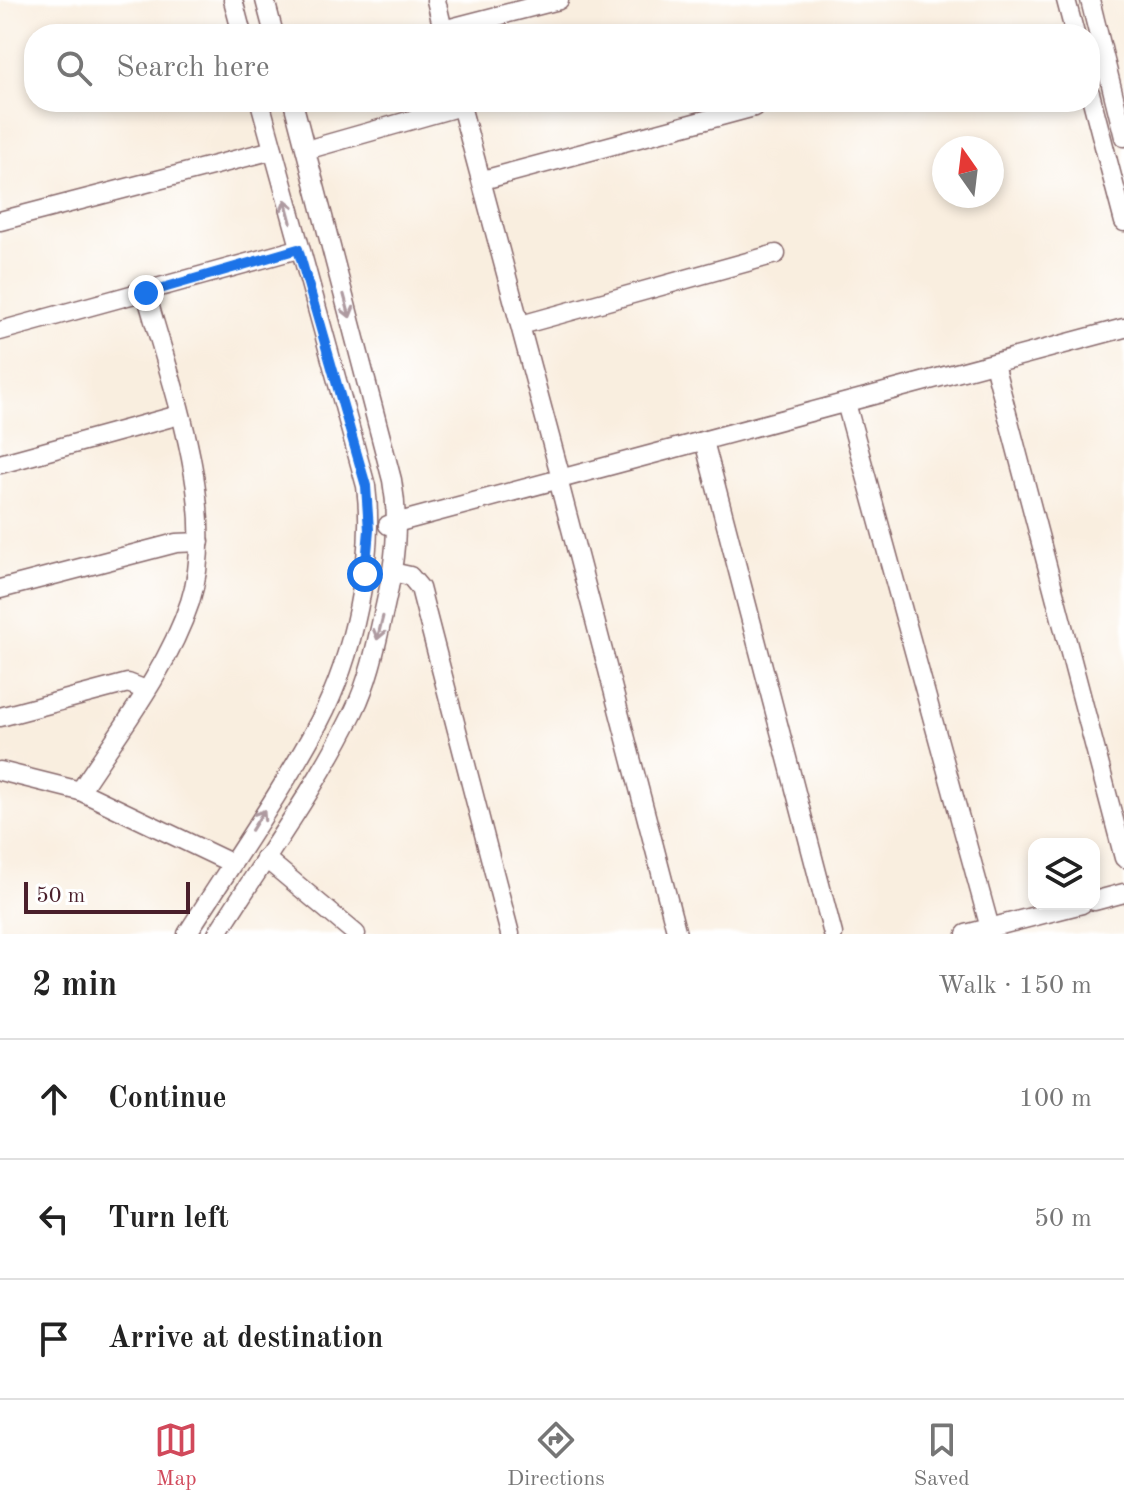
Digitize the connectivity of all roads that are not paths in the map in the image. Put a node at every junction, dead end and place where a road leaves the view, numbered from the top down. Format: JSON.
{"nodes":[{"id":1,"x":233,"y":0,"type":"edge"},
{"id":2,"x":265,"y":0,"type":"edge"},
{"id":3,"x":436,"y":0,"type":"edge"},
{"id":4,"x":559,"y":0,"type":"edge"},
{"id":5,"x":1066,"y":0,"type":"edge"},
{"id":6,"x":1090,"y":0,"type":"edge"},
{"id":7,"x":239,"y":24,"type":"edge"},
{"id":8,"x":271,"y":24,"type":"edge"},
{"id":9,"x":442,"y":24,"type":"edge"},
{"id":10,"x":473,"y":24,"type":"edge"},
{"id":11,"x":1072,"y":24,"type":"edge"},
{"id":12,"x":1096,"y":24,"type":"edge"},
{"id":13,"x":1100,"y":40,"type":"edge"},
{"id":14,"x":263,"y":112,"type":"edge"},
{"id":15,"x":296,"y":112,"type":"edge"},
{"id":16,"x":434,"y":112,"type":"edge"},
{"id":17,"x":463,"y":112,"type":"edge"},
{"id":18,"x":735,"y":112,"type":"edge"},
{"id":19,"x":1097,"y":112,"type":"edge"},
{"id":20,"x":1124,"y":137,"type":"edge"},
{"id":21,"x":273,"y":150,"type":"junction"},
{"id":22,"x":306,"y":150,"type":"junction"},
{"id":23,"x":1116,"y":163,"type":"edge"},
{"id":24,"x":483,"y":180,"type":"junction"},
{"id":25,"x":0,"y":221,"type":"edge"},
{"id":26,"x":1124,"y":222,"type":"edge"},
{"id":27,"x":298,"y":249,"type":"junction"},
{"id":28,"x":776,"y":254,"type":"dead end"},
{"id":29,"x":146,"y":293,"type":"junction"},
{"id":30,"x":521,"y":325,"type":"junction"},
{"id":31,"x":1124,"y":328,"type":"edge"},
{"id":32,"x":0,"y":331,"type":"edge"},
{"id":33,"x":994,"y":364,"type":"junction"},
{"id":34,"x":846,"y":403,"type":"junction"},
{"id":35,"x":179,"y":415,"type":"junction"},
{"id":36,"x":704,"y":441,"type":"junction"},
{"id":37,"x":0,"y":464,"type":"edge"},
{"id":38,"x":560,"y":478,"type":"junction"},
{"id":39,"x":397,"y":523,"type":"junction"},
{"id":40,"x":369,"y":530,"type":"junction"},
{"id":41,"x":200,"y":542,"type":"junction"},
{"id":42,"x":392,"y":572,"type":"junction"},
{"id":43,"x":0,"y":589,"type":"edge"},
{"id":44,"x":146,"y":690,"type":"junction"},
{"id":45,"x":0,"y":717,"type":"edge"},
{"id":46,"x":0,"y":771,"type":"edge"},
{"id":47,"x":80,"y":791,"type":"junction"},
{"id":48,"x":265,"y":858,"type":"junction"},
{"id":49,"x":1124,"y":858,"type":"edge"},
{"id":50,"x":231,"y":863,"type":"junction"},
{"id":51,"x":1124,"y":893,"type":"edge"},
{"id":52,"x":1100,"y":899,"type":"edge"},
{"id":53,"x":1059,"y":910,"type":"edge"},
{"id":54,"x":990,"y":928,"type":"junction"},
{"id":55,"x":187,"y":934,"type":"edge"},
{"id":56,"x":217,"y":934,"type":"edge"},
{"id":57,"x":356,"y":934,"type":"edge"},
{"id":58,"x":510,"y":934,"type":"edge"},
{"id":59,"x":677,"y":934,"type":"edge"},
{"id":60,"x":833,"y":934,"type":"edge"},
{"id":61,"x":966,"y":934,"type":"edge"}],
"edges":[{"from":1,"to":7,"type":"street"},
{"from":2,"to":8,"type":"street"},
{"from":3,"to":9,"type":"street"},
{"from":4,"to":10,"type":"street"},
{"from":5,"to":11,"type":"street"},
{"from":6,"to":12,"type":"street"},
{"from":13,"to":20,"type":"street"},
{"from":14,"to":21,"type":"street"},
{"from":15,"to":22,"type":"street"},
{"from":16,"to":22,"type":"street"},
{"from":17,"to":24,"type":"street"},
{"from":18,"to":24,"type":"street"},
{"from":19,"to":23,"type":"street"},
{"from":21,"to":25,"type":"street"},
{"from":27,"to":21,"type":"street","one_way":true},
{"from":22,"to":39,"type":"street","one_way":true},
{"from":23,"to":26,"type":"street"},
{"from":24,"to":30,"type":"street"},
{"from":27,"to":29,"type":"street"},
{"from":27,"to":40,"type":"street"},
{"from":28,"to":30,"type":"street"},
{"from":29,"to":32,"type":"street"},
{"from":29,"to":35,"type":"street"},
{"from":30,"to":38,"type":"street"},
{"from":31,"to":33,"type":"street"},
{"from":33,"to":34,"type":"street"},
{"from":33,"to":49,"type":"street"},
{"from":34,"to":36,"type":"street"},
{"from":34,"to":54,"type":"street"},
{"from":35,"to":37,"type":"street"},
{"from":35,"to":41,"type":"street"},
{"from":36,"to":38,"type":"street"},
{"from":36,"to":60,"type":"street"},
{"from":38,"to":39,"type":"street"},
{"from":38,"to":59,"type":"street"},
{"from":39,"to":40,"type":"street"},
{"from":39,"to":42,"type":"street"},
{"from":50,"to":40,"type":"street","one_way":true},
{"from":41,"to":43,"type":"street"},
{"from":41,"to":44,"type":"street"},
{"from":42,"to":48,"type":"street","one_way":true},
{"from":42,"to":58,"type":"street"},
{"from":44,"to":45,"type":"street"},
{"from":44,"to":47,"type":"street"},
{"from":46,"to":47,"type":"street"},
{"from":47,"to":50,"type":"street"},
{"from":48,"to":56,"type":"street"},
{"from":48,"to":57,"type":"street"},
{"from":50,"to":55,"type":"street"},
{"from":51,"to":52,"type":"street"},
{"from":53,"to":54,"type":"street"},
{"from":54,"to":61,"type":"street"}]}
